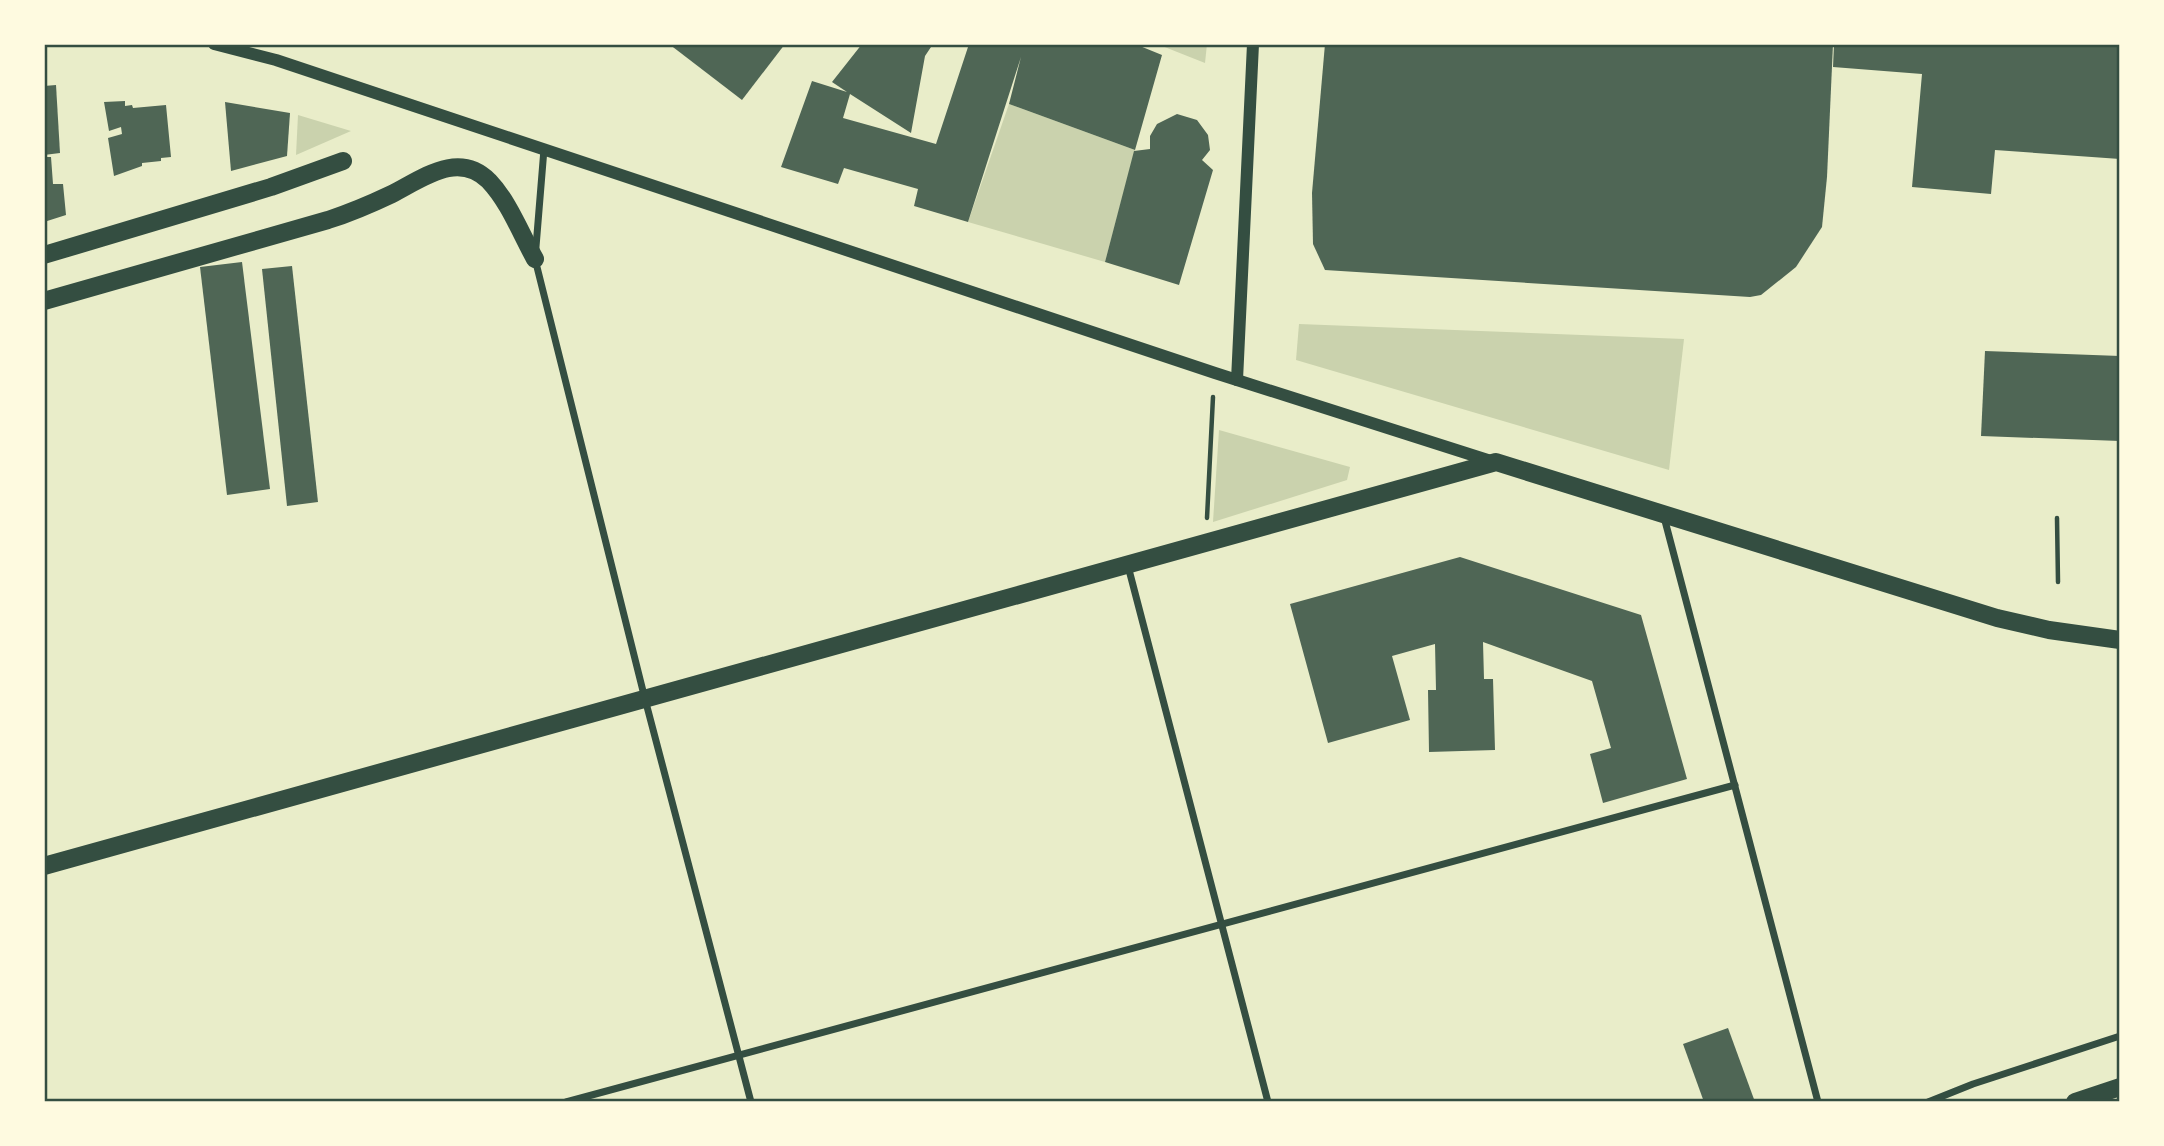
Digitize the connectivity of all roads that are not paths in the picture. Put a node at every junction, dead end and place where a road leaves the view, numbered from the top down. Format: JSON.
{"nodes":[{"id":1,"x":214,"y":44,"type":"edge"},
{"id":2,"x":1253,"y":44,"type":"edge"},
{"id":3,"x":544,"y":149,"type":"junction"},
{"id":4,"x":344,"y":161,"type":"dead end"},
{"id":5,"x":44,"y":255,"type":"edge"},
{"id":6,"x":535,"y":259,"type":"junction"},
{"id":7,"x":44,"y":301,"type":"edge"},
{"id":8,"x":1237,"y":380,"type":"junction"},
{"id":9,"x":1496,"y":462,"type":"junction"},
{"id":10,"x":1663,"y":515,"type":"junction"},
{"id":11,"x":1128,"y":565,"type":"junction"},
{"id":12,"x":2120,"y":640,"type":"edge"},
{"id":13,"x":645,"y":699,"type":"junction"},
{"id":14,"x":1735,"y":785,"type":"junction"},
{"id":15,"x":44,"y":866,"type":"edge"},
{"id":16,"x":1222,"y":924,"type":"junction"},
{"id":17,"x":2120,"y":1036,"type":"edge"},
{"id":18,"x":739,"y":1055,"type":"junction"},
{"id":19,"x":2120,"y":1087,"type":"edge"},
{"id":20,"x":566,"y":1102,"type":"edge"},
{"id":21,"x":751,"y":1102,"type":"edge"},
{"id":22,"x":1268,"y":1102,"type":"edge"},
{"id":23,"x":1818,"y":1102,"type":"edge"},
{"id":24,"x":1928,"y":1102,"type":"edge"},
{"id":25,"x":2075,"y":1102,"type":"edge"}],
"edges":[{"from":1,"to":3,"type":"street"},
{"from":2,"to":8,"type":"street"},
{"from":3,"to":6,"type":"street"},
{"from":3,"to":8,"type":"street"},
{"from":4,"to":5,"type":"main road"},
{"from":6,"to":7,"type":"main road"},
{"from":6,"to":13,"type":"street"},
{"from":8,"to":9,"type":"street"},
{"from":9,"to":10,"type":"main road"},
{"from":9,"to":11,"type":"main road"},
{"from":10,"to":12,"type":"main road"},
{"from":10,"to":14,"type":"street"},
{"from":11,"to":13,"type":"main road"},
{"from":11,"to":16,"type":"street"},
{"from":13,"to":15,"type":"main road"},
{"from":13,"to":18,"type":"street"},
{"from":14,"to":16,"type":"street"},
{"from":14,"to":23,"type":"street"},
{"from":16,"to":18,"type":"street"},
{"from":16,"to":22,"type":"street"},
{"from":17,"to":24,"type":"street"},
{"from":18,"to":20,"type":"street"},
{"from":18,"to":21,"type":"street"},
{"from":19,"to":25,"type":"main road"}]}
